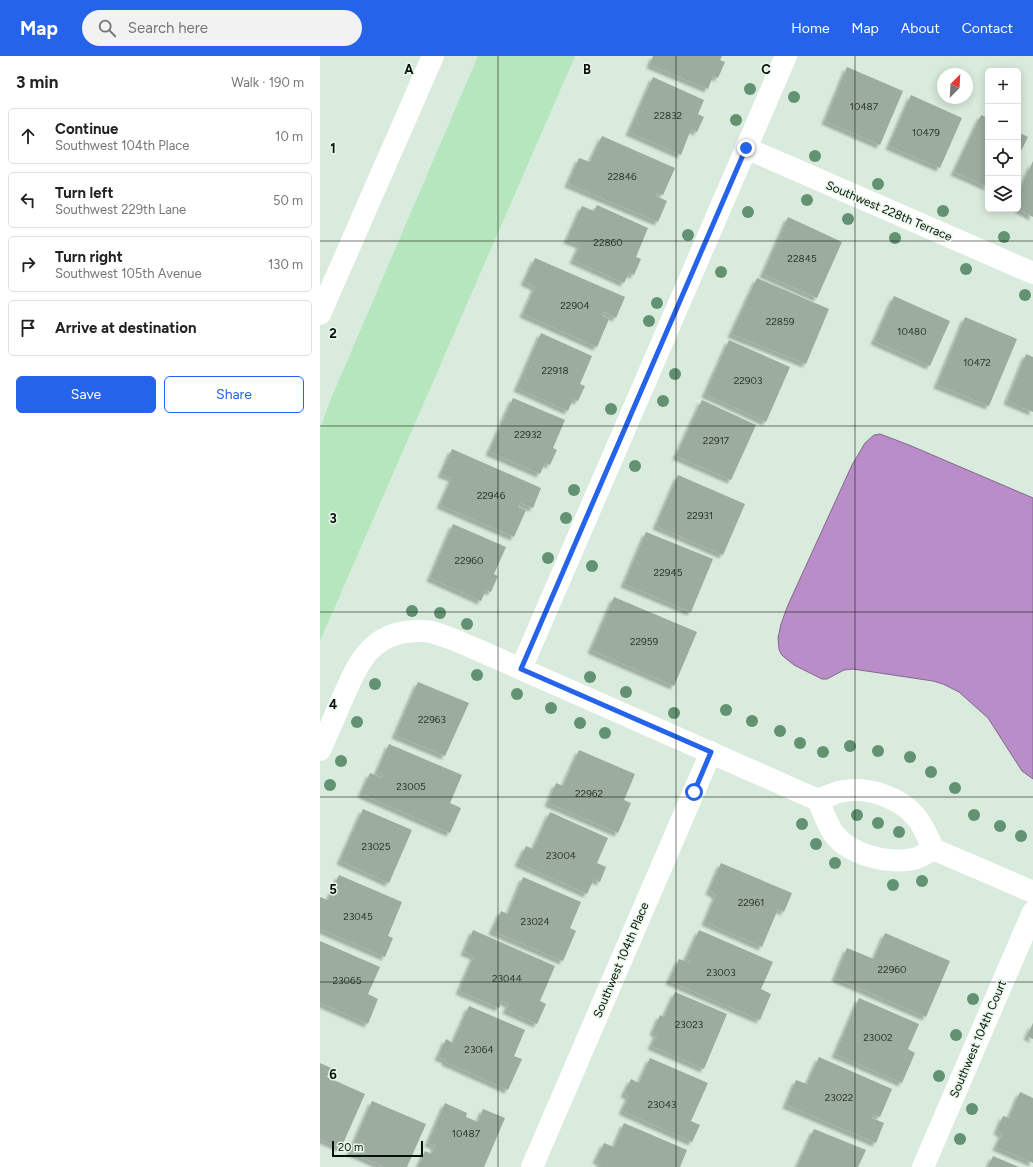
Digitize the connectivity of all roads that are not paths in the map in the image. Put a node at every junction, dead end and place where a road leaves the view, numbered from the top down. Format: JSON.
{"nodes":[{"id":1,"x":433,"y":56,"type":"edge"},
{"id":2,"x":786,"y":56,"type":"edge"},
{"id":3,"x":746,"y":148,"type":"junction"},
{"id":4,"x":1033,"y":273,"type":"edge"},
{"id":5,"x":320,"y":314,"type":"edge"},
{"id":6,"x":521,"y":669,"type":"junction"},
{"id":7,"x":320,"y":750,"type":"edge"},
{"id":8,"x":711,"y":752,"type":"junction"},
{"id":9,"x":818,"y":800,"type":"junction"},
{"id":10,"x":933,"y":850,"type":"junction"},
{"id":11,"x":1033,"y":892,"type":"edge"},
{"id":12,"x":1033,"y":912,"type":"edge"},
{"id":13,"x":532,"y":1167,"type":"edge"},
{"id":14,"x":923,"y":1167,"type":"edge"}],
"edges":[{"from":1,"to":5,"type":"main road"},
{"from":2,"to":3,"type":"main road"},
{"from":3,"to":4,"type":"main road","name":"Southwest 228th Terrace"},
{"from":3,"to":6,"type":"main road"},
{"from":6,"to":7,"type":"main road"},
{"from":6,"to":8,"type":"main road"},
{"from":8,"to":9,"type":"main road"},
{"from":8,"to":13,"type":"main road","name":"Southwest 104th Place"},
{"from":9,"to":10,"type":"main road"},
{"from":9,"to":10,"type":"main road"},
{"from":10,"to":11,"type":"main road"},
{"from":12,"to":14,"type":"main road","name":"Southwest 104th Court"}]}
